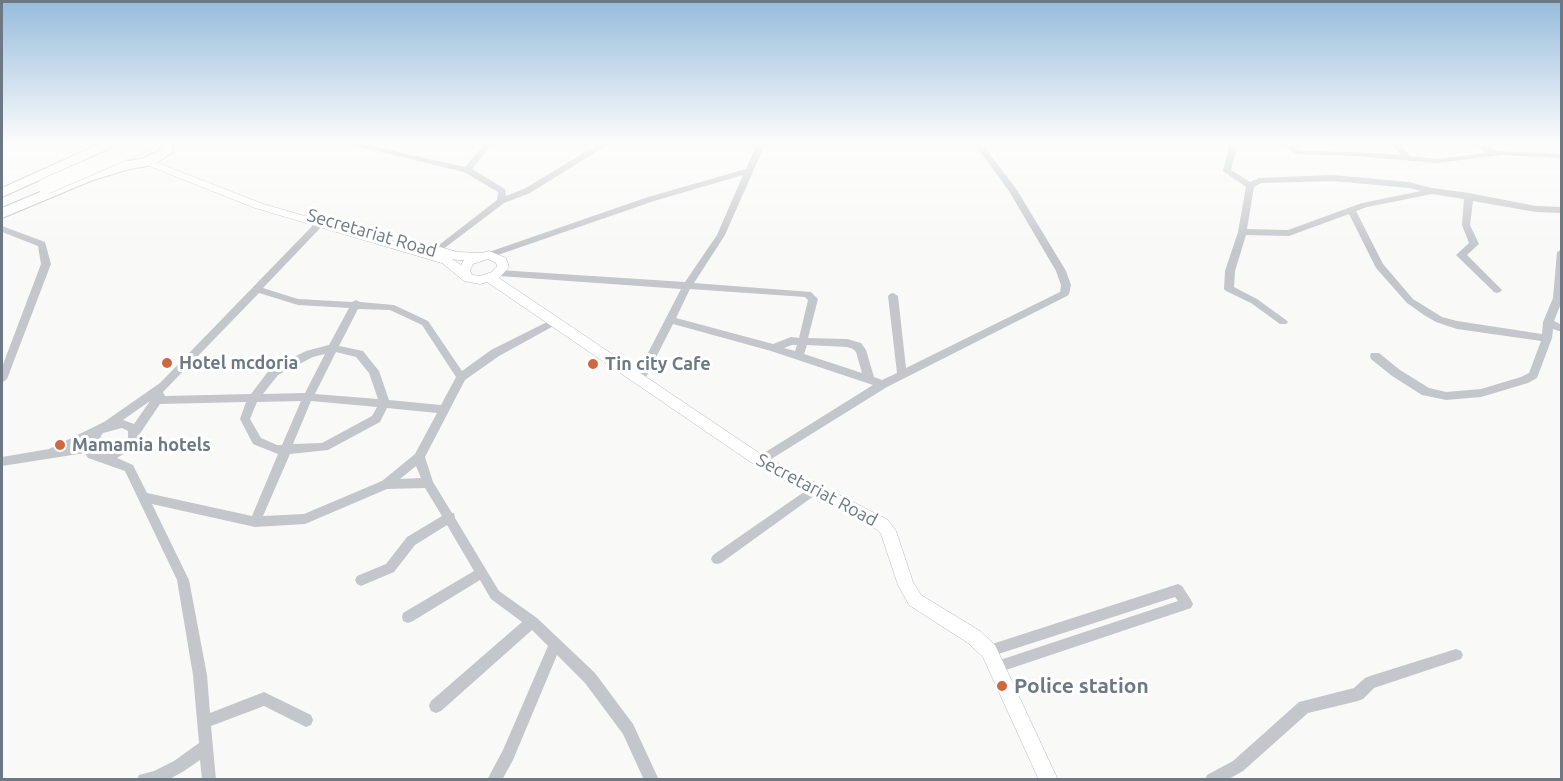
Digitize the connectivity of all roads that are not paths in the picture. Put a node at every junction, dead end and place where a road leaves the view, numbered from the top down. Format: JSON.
{"nodes":[{"id":1,"x":32,"y":178,"type":"edge"},
{"id":2,"x":56,"y":178,"type":"edge"},
{"id":3,"x":58,"y":178,"type":"edge"},
{"id":4,"x":85,"y":178,"type":"edge"},
{"id":5,"x":195,"y":178,"type":"edge"},
{"id":6,"x":481,"y":178,"type":"edge"},
{"id":7,"x":548,"y":178,"type":"edge"},
{"id":8,"x":723,"y":178,"type":"edge"},
{"id":9,"x":746,"y":178,"type":"edge"},
{"id":10,"x":1004,"y":178,"type":"edge"},
{"id":11,"x":1238,"y":178,"type":"edge"},
{"id":12,"x":1321,"y":178,"type":"edge"},
{"id":13,"x":1337,"y":178,"type":"edge"},
{"id":14,"x":42,"y":185,"type":"junction"},
{"id":15,"x":1250,"y":186,"type":"junction"},
{"id":16,"x":1432,"y":191,"type":"junction"},
{"id":17,"x":2,"y":193,"type":"edge"},
{"id":18,"x":1469,"y":196,"type":"junction"},
{"id":19,"x":2,"y":199,"type":"edge"},
{"id":20,"x":501,"y":201,"type":"junction"},
{"id":21,"x":2,"y":205,"type":"edge"},
{"id":22,"x":1562,"y":210,"type":"edge"},
{"id":23,"x":1353,"y":211,"type":"junction"},
{"id":24,"x":2,"y":213,"type":"edge"},
{"id":25,"x":321,"y":221,"type":"junction"},
{"id":26,"x":2,"y":230,"type":"edge"},
{"id":27,"x":1242,"y":232,"type":"junction"},
{"id":28,"x":438,"y":250,"type":"junction"},
{"id":29,"x":1562,"y":252,"type":"edge"},
{"id":30,"x":484,"y":255,"type":"junction"},
{"id":31,"x":1561,"y":270,"type":"edge"},
{"id":32,"x":465,"y":274,"type":"junction"},
{"id":33,"x":495,"y":276,"type":"junction"},
{"id":34,"x":687,"y":286,"type":"junction"},
{"id":35,"x":256,"y":289,"type":"junction"},
{"id":36,"x":1497,"y":290,"type":"dead end"},
{"id":37,"x":893,"y":296,"type":"dead end"},
{"id":38,"x":357,"y":303,"type":"junction"},
{"id":39,"x":671,"y":320,"type":"junction"},
{"id":40,"x":556,"y":321,"type":"junction"},
{"id":41,"x":1283,"y":322,"type":"dead end"},
{"id":42,"x":1548,"y":322,"type":"junction"},
{"id":43,"x":1562,"y":329,"type":"edge"},
{"id":44,"x":1547,"y":338,"type":"junction"},
{"id":45,"x":804,"y":341,"type":"junction"},
{"id":46,"x":334,"y":348,"type":"junction"},
{"id":47,"x":773,"y":348,"type":"junction"},
{"id":48,"x":799,"y":356,"type":"junction"},
{"id":49,"x":1375,"y":356,"type":"dead end"},
{"id":50,"x":863,"y":357,"type":"junction"},
{"id":51,"x":846,"y":372,"type":"junction"},
{"id":52,"x":902,"y":375,"type":"junction"},
{"id":53,"x":461,"y":376,"type":"junction"},
{"id":54,"x":640,"y":378,"type":"junction"},
{"id":55,"x":2,"y":379,"type":"edge"},
{"id":56,"x":869,"y":379,"type":"junction"},
{"id":57,"x":883,"y":384,"type":"junction"},
{"id":58,"x":164,"y":386,"type":"junction"},
{"id":59,"x":308,"y":398,"type":"junction"},
{"id":60,"x":158,"y":400,"type":"junction"},
{"id":61,"x":252,"y":400,"type":"junction"},
{"id":62,"x":385,"y":403,"type":"junction"},
{"id":63,"x":443,"y":409,"type":"junction"},
{"id":64,"x":99,"y":430,"type":"junction"},
{"id":65,"x":135,"y":432,"type":"junction"},
{"id":66,"x":88,"y":448,"type":"junction"},
{"id":67,"x":288,"y":448,"type":"junction"},
{"id":68,"x":125,"y":449,"type":"junction"},
{"id":69,"x":48,"y":455,"type":"junction"},
{"id":70,"x":101,"y":457,"type":"junction"},
{"id":71,"x":418,"y":457,"type":"junction"},
{"id":72,"x":2,"y":461,"type":"edge"},
{"id":73,"x":760,"y":461,"type":"junction"},
{"id":74,"x":129,"y":468,"type":"junction"},
{"id":75,"x":428,"y":483,"type":"junction"},
{"id":76,"x":386,"y":484,"type":"junction"},
{"id":77,"x":814,"y":490,"type":"junction"},
{"id":78,"x":143,"y":497,"type":"junction"},
{"id":79,"x":450,"y":517,"type":"junction"},
{"id":80,"x":255,"y":522,"type":"junction"},
{"id":81,"x":717,"y":559,"type":"dead end"},
{"id":82,"x":481,"y":573,"type":"junction"},
{"id":83,"x":361,"y":580,"type":"dead end"},
{"id":84,"x":408,"y":617,"type":"dead end"},
{"id":85,"x":532,"y":622,"type":"junction"},
{"id":86,"x":555,"y":644,"type":"junction"},
{"id":87,"x":990,"y":651,"type":"junction"},
{"id":88,"x":1456,"y":656,"type":"dead end"},
{"id":89,"x":997,"y":668,"type":"junction"},
{"id":90,"x":436,"y":706,"type":"dead end"},
{"id":91,"x":306,"y":720,"type":"dead end"},
{"id":92,"x":205,"y":722,"type":"junction"},
{"id":93,"x":207,"y":746,"type":"junction"},
{"id":94,"x":144,"y":780,"type":"edge"},
{"id":95,"x":209,"y":780,"type":"edge"},
{"id":96,"x":494,"y":780,"type":"edge"},
{"id":97,"x":652,"y":780,"type":"edge"},
{"id":98,"x":1049,"y":780,"type":"edge"},
{"id":99,"x":1212,"y":780,"type":"edge"}],
"edges":[{"from":1,"to":17,"type":"highway"},
{"from":2,"to":14,"type":"highway"},
{"from":3,"to":14,"type":"highway","bridge":true},
{"from":4,"to":24,"type":"highway"},
{"from":5,"to":25,"type":"street","name":"Secretariat Road"},
{"from":6,"to":20,"type":"street"},
{"from":7,"to":20,"type":"street"},
{"from":8,"to":30,"type":"street"},
{"from":9,"to":34,"type":"street"},
{"from":10,"to":52,"type":"street"},
{"from":11,"to":15,"type":"street"},
{"from":12,"to":15,"type":"street"},
{"from":13,"to":16,"type":"street"},
{"from":14,"to":19,"type":"highway"},
{"from":14,"to":21,"type":"highway"},
{"from":15,"to":27,"type":"street"},
{"from":16,"to":18,"type":"street"},
{"from":16,"to":23,"type":"street"},
{"from":18,"to":22,"type":"street"},
{"from":18,"to":36,"type":"street"},
{"from":20,"to":28,"type":"street"},
{"from":23,"to":27,"type":"street"},
{"from":23,"to":44,"type":"street"},
{"from":25,"to":28,"type":"street","name":"Secretariat Road"},
{"from":25,"to":32,"type":"street","name":"Secretariat Road"},
{"from":25,"to":35,"type":"street"},
{"from":26,"to":55,"type":"street"},
{"from":27,"to":41,"type":"street"},
{"from":28,"to":30,"type":"street","name":"Secretariat Road"},
{"from":29,"to":31,"type":"street"},
{"from":30,"to":32,"type":"street"},
{"from":30,"to":33,"type":"street"},
{"from":31,"to":42,"type":"street"},
{"from":32,"to":33,"type":"street"},
{"from":33,"to":34,"type":"street"},
{"from":33,"to":40,"type":"street","name":"Secretariat Road"},
{"from":34,"to":39,"type":"street"},
{"from":34,"to":45,"type":"street"},
{"from":35,"to":38,"type":"street"},
{"from":35,"to":58,"type":"street"},
{"from":37,"to":52,"type":"street"},
{"from":38,"to":46,"type":"street"},
{"from":38,"to":53,"type":"street"},
{"from":39,"to":47,"type":"street"},
{"from":39,"to":54,"type":"street"},
{"from":40,"to":53,"type":"street"},
{"from":40,"to":54,"type":"street","name":"Secretariat Road"},
{"from":42,"to":43,"type":"street"},
{"from":42,"to":44,"type":"street"},
{"from":44,"to":49,"type":"street"},
{"from":45,"to":47,"type":"street"},
{"from":45,"to":48,"type":"street"},
{"from":45,"to":50,"type":"street"},
{"from":46,"to":59,"type":"street"},
{"from":46,"to":61,"type":"street"},
{"from":46,"to":62,"type":"street"},
{"from":47,"to":48,"type":"street"},
{"from":48,"to":51,"type":"street"},
{"from":50,"to":51,"type":"street"},
{"from":50,"to":56,"type":"street"},
{"from":51,"to":56,"type":"street"},
{"from":52,"to":57,"type":"street"},
{"from":53,"to":63,"type":"street"},
{"from":54,"to":73,"type":"street","name":"Secretariat Road"},
{"from":56,"to":57,"type":"street"},
{"from":57,"to":73,"type":"street"},
{"from":58,"to":60,"type":"street"},
{"from":58,"to":64,"type":"street"},
{"from":59,"to":61,"type":"street"},
{"from":59,"to":62,"type":"street"},
{"from":59,"to":67,"type":"street"},
{"from":60,"to":61,"type":"street"},
{"from":60,"to":65,"type":"street"},
{"from":61,"to":67,"type":"street"},
{"from":62,"to":63,"type":"street"},
{"from":62,"to":67,"type":"street"},
{"from":63,"to":71,"type":"street"},
{"from":64,"to":65,"type":"street"},
{"from":64,"to":66,"type":"street"},
{"from":64,"to":69,"type":"street"},
{"from":65,"to":68,"type":"street"},
{"from":66,"to":69,"type":"street"},
{"from":66,"to":70,"type":"street"},
{"from":67,"to":80,"type":"street"},
{"from":68,"to":70,"type":"street"},
{"from":68,"to":74,"type":"street"},
{"from":69,"to":72,"type":"street"},
{"from":70,"to":74,"type":"street"},
{"from":71,"to":75,"type":"street"},
{"from":71,"to":76,"type":"street"},
{"from":73,"to":77,"type":"street","name":"Secretariat Road"},
{"from":74,"to":78,"type":"street"},
{"from":75,"to":76,"type":"street"},
{"from":75,"to":79,"type":"street"},
{"from":76,"to":80,"type":"street"},
{"from":77,"to":81,"type":"street"},
{"from":77,"to":87,"type":"street","name":"Secretariat Road"},
{"from":78,"to":80,"type":"street"},
{"from":78,"to":92,"type":"street"},
{"from":79,"to":82,"type":"street"},
{"from":79,"to":83,"type":"street"},
{"from":82,"to":84,"type":"street"},
{"from":82,"to":85,"type":"street"},
{"from":85,"to":86,"type":"street"},
{"from":85,"to":90,"type":"street"},
{"from":86,"to":96,"type":"street"},
{"from":86,"to":97,"type":"street"},
{"from":87,"to":89,"type":"street","name":"Secretariat Road"},
{"from":87,"to":89,"type":"street"},
{"from":88,"to":99,"type":"street"},
{"from":89,"to":98,"type":"street","name":"Secretariat Road"},
{"from":91,"to":92,"type":"street"},
{"from":92,"to":93,"type":"street"},
{"from":93,"to":94,"type":"street"},
{"from":93,"to":95,"type":"street"}]}
